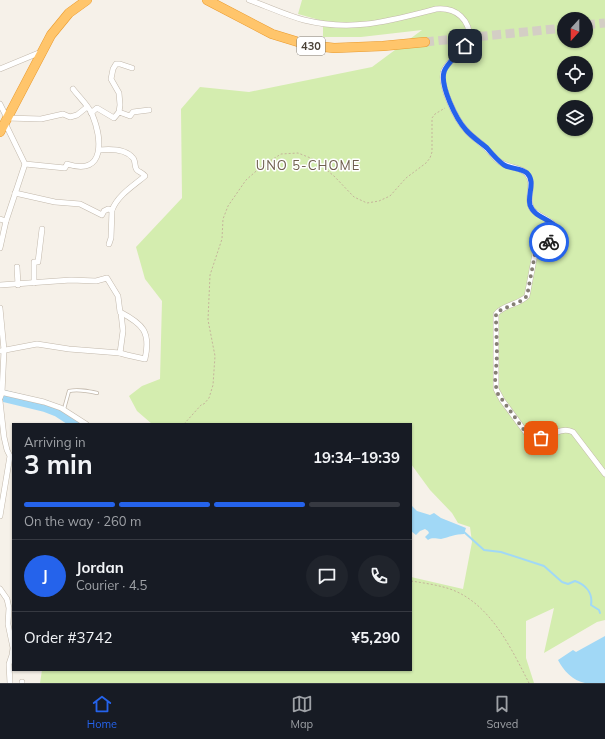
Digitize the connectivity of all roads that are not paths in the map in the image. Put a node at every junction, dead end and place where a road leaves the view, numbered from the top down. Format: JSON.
{"nodes":[{"id":1,"x":87,"y":0,"type":"edge"},
{"id":2,"x":208,"y":0,"type":"edge"},
{"id":3,"x":249,"y":0,"type":"edge"},
{"id":4,"x":425,"y":42,"type":"tunnel mouth"},
{"id":5,"x":41,"y":52,"type":"junction"},
{"id":6,"x":132,"y":68,"type":"dead end"},
{"id":7,"x":0,"y":69,"type":"edge"},
{"id":8,"x":73,"y":89,"type":"dead end"},
{"id":9,"x":0,"y":104,"type":"edge"},
{"id":10,"x":87,"y":108,"type":"junction"},
{"id":11,"x":149,"y":110,"type":"dead end"},
{"id":12,"x":119,"y":112,"type":"junction"},
{"id":13,"x":91,"y":113,"type":"junction"},
{"id":14,"x":3,"y":125,"type":"edge"},
{"id":15,"x":99,"y":150,"type":"junction"},
{"id":16,"x":25,"y":164,"type":"junction"},
{"id":17,"x":14,"y":193,"type":"junction"},
{"id":18,"x":112,"y":210,"type":"junction"},
{"id":19,"x":0,"y":219,"type":"edge"},
{"id":20,"x":6,"y":221,"type":"junction"},
{"id":21,"x":42,"y":229,"type":"dead end"},
{"id":22,"x":109,"y":244,"type":"dead end"},
{"id":23,"x":0,"y":248,"type":"edge"},
{"id":24,"x":18,"y":267,"type":"dead end"},
{"id":25,"x":34,"y":284,"type":"junction"},
{"id":26,"x":0,"y":285,"type":"edge"},
{"id":27,"x":18,"y":285,"type":"junction"},
{"id":28,"x":0,"y":308,"type":"edge"},
{"id":29,"x":122,"y":313,"type":"junction"},
{"id":30,"x":2,"y":350,"type":"edge"},
{"id":31,"x":120,"y":353,"type":"junction"},
{"id":32,"x":97,"y":394,"type":"dead end"},
{"id":33,"x":1,"y":395,"type":"edge"},
{"id":34,"x":0,"y":401,"type":"edge"},
{"id":35,"x":64,"y":409,"type":"junction"},
{"id":36,"x":85,"y":423,"type":"edge"},
{"id":37,"x":12,"y":457,"type":"edge"},
{"id":38,"x":605,"y":474,"type":"edge"},
{"id":39,"x":0,"y":516,"type":"edge"},
{"id":40,"x":0,"y":589,"type":"edge"},
{"id":41,"x":12,"y":643,"type":"edge"},
{"id":42,"x":12,"y":656,"type":"edge"},
{"id":43,"x":10,"y":683,"type":"edge"}],
"edges":[{"from":1,"to":5,"type":"highway"},
{"from":2,"to":4,"type":"highway","number":"430"},
{"from":3,"to":38,"type":"street"},
{"from":5,"to":7,"type":"street"},
{"from":5,"to":14,"type":"highway"},
{"from":6,"to":12,"type":"street"},
{"from":8,"to":10,"type":"street"},
{"from":9,"to":14,"type":"street"},
{"from":10,"to":13,"type":"street"},
{"from":10,"to":14,"type":"street"},
{"from":11,"to":12,"type":"street"},
{"from":12,"to":13,"type":"street"},
{"from":13,"to":15,"type":"street"},
{"from":14,"to":16,"type":"street"},
{"from":15,"to":16,"type":"street"},
{"from":15,"to":18,"type":"street"},
{"from":16,"to":17,"type":"street"},
{"from":17,"to":18,"type":"street"},
{"from":17,"to":20,"type":"street"},
{"from":18,"to":22,"type":"street"},
{"from":19,"to":20,"type":"street"},
{"from":20,"to":23,"type":"street"},
{"from":21,"to":25,"type":"street"},
{"from":24,"to":27,"type":"street"},
{"from":25,"to":27,"type":"street"},
{"from":25,"to":29,"type":"street"},
{"from":26,"to":27,"type":"street"},
{"from":28,"to":30,"type":"street"},
{"from":29,"to":31,"type":"street"},
{"from":29,"to":31,"type":"street"},
{"from":30,"to":31,"type":"street"},
{"from":30,"to":33,"type":"street"},
{"from":32,"to":35,"type":"lane"},
{"from":33,"to":35,"type":"street"},
{"from":34,"to":37,"type":"street"},
{"from":35,"to":36,"type":"street"},
{"from":37,"to":39,"type":"street"},
{"from":40,"to":41,"type":"street"},
{"from":42,"to":43,"type":"street"}]}
